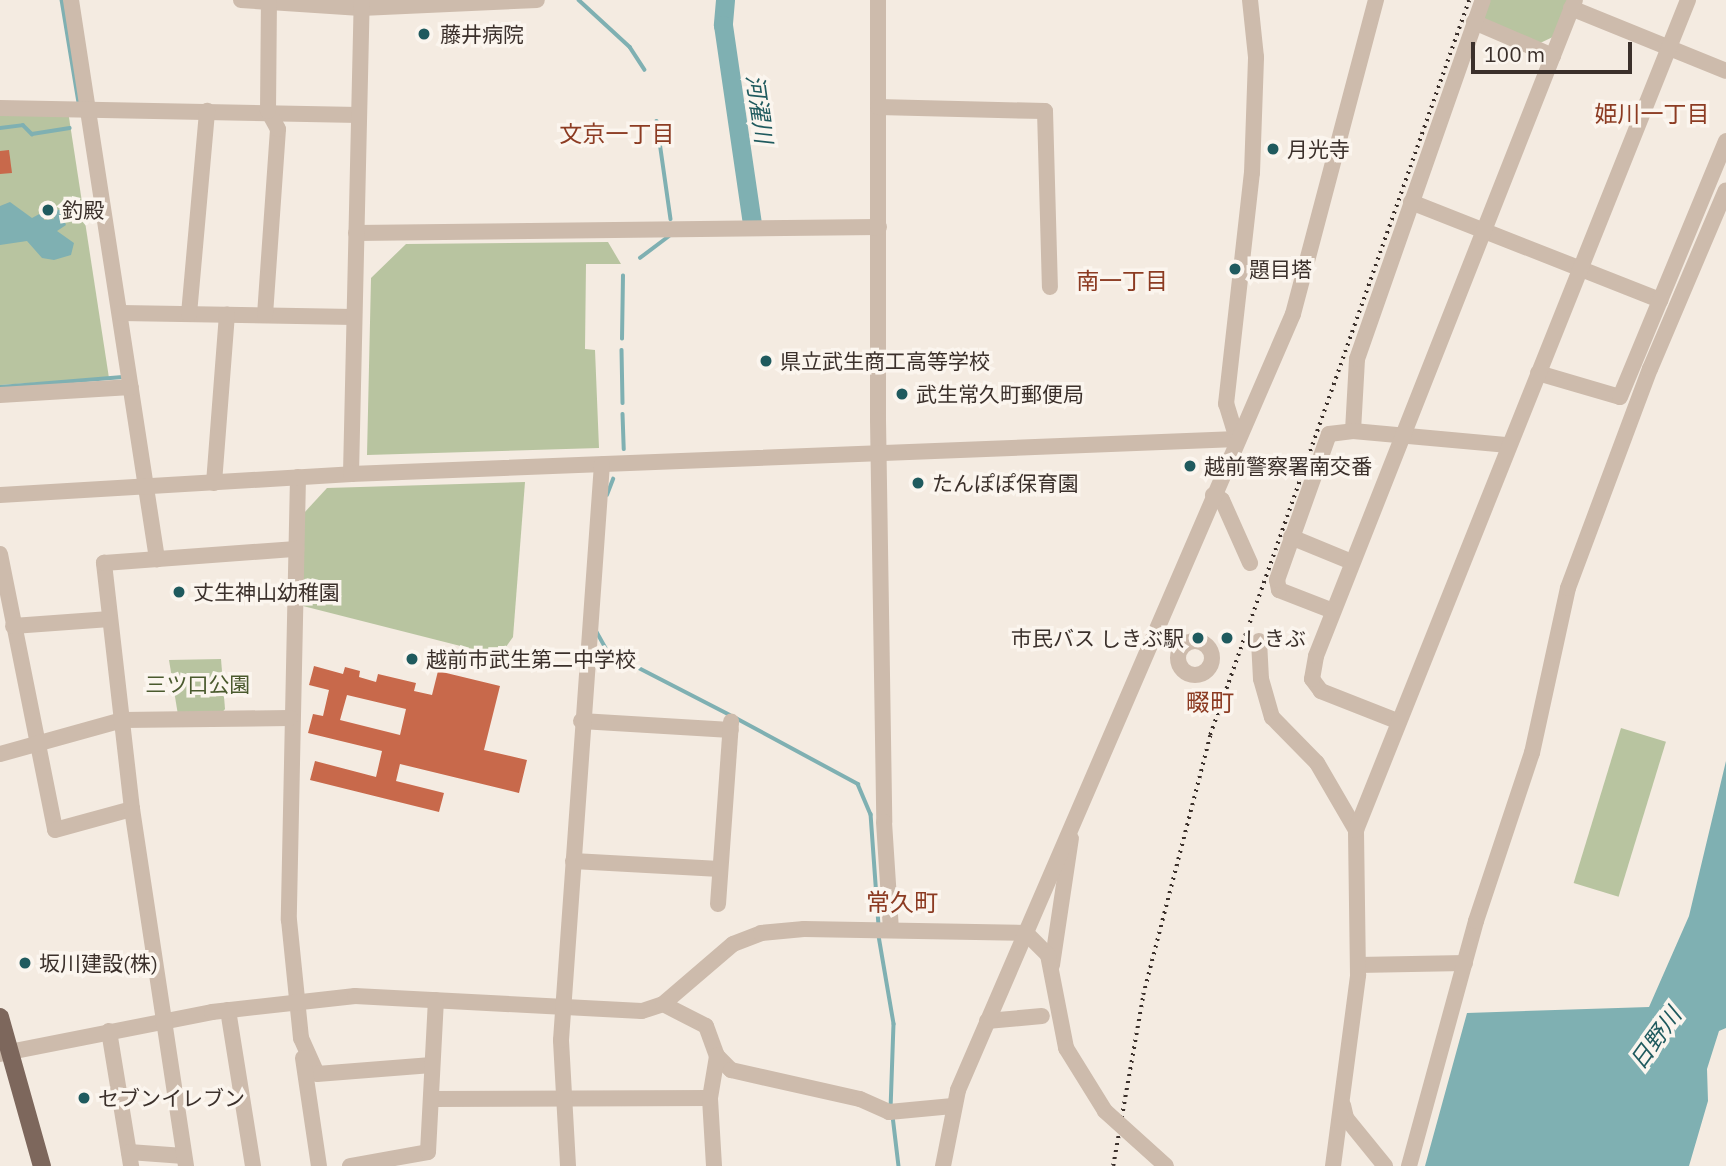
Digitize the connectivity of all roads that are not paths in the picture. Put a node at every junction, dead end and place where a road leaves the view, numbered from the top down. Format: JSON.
{"nodes":[{"id":1,"x":71,"y":0,"type":"edge"},
{"id":2,"x":242,"y":0,"type":"edge"},
{"id":3,"x":269,"y":0,"type":"edge"},
{"id":4,"x":537,"y":0,"type":"edge"},
{"id":5,"x":878,"y":0,"type":"edge"},
{"id":6,"x":1250,"y":0,"type":"edge"},
{"id":7,"x":1376,"y":0,"type":"edge"},
{"id":8,"x":1483,"y":0,"type":"edge"},
{"id":9,"x":1688,"y":0,"type":"edge"},
{"id":10,"x":361,"y":4,"type":"edge"},
{"id":11,"x":1573,"y":4,"type":"edge"},
{"id":12,"x":1474,"y":22,"type":"junction"},
{"id":13,"x":1668,"y":48,"type":"junction"},
{"id":14,"x":1553,"y":56,"type":"junction"},
{"id":15,"x":1726,"y":71,"type":"edge"},
{"id":16,"x":87,"y":106,"type":"junction"},
{"id":17,"x":878,"y":107,"type":"junction"},
{"id":18,"x":0,"y":108,"type":"edge"},
{"id":19,"x":207,"y":111,"type":"junction"},
{"id":20,"x":268,"y":111,"type":"junction"},
{"id":21,"x":359,"y":115,"type":"junction"},
{"id":22,"x":1726,"y":141,"type":"edge"},
{"id":23,"x":1726,"y":191,"type":"edge"},
{"id":24,"x":1411,"y":202,"type":"junction"},
{"id":25,"x":878,"y":227,"type":"junction"},
{"id":26,"x":1483,"y":231,"type":"junction"},
{"id":27,"x":356,"y":233,"type":"junction"},
{"id":28,"x":1580,"y":269,"type":"junction"},
{"id":29,"x":1050,"y":287,"type":"dead end"},
{"id":30,"x":1660,"y":300,"type":"junction"},
{"id":31,"x":121,"y":313,"type":"junction"},
{"id":32,"x":189,"y":314,"type":"junction"},
{"id":33,"x":227,"y":315,"type":"junction"},
{"id":34,"x":265,"y":315,"type":"junction"},
{"id":35,"x":354,"y":317,"type":"junction"},
{"id":36,"x":1538,"y":373,"type":"junction"},
{"id":37,"x":131,"y":387,"type":"junction"},
{"id":38,"x":0,"y":395,"type":"edge"},
{"id":39,"x":1353,"y":431,"type":"junction"},
{"id":40,"x":1402,"y":436,"type":"junction"},
{"id":41,"x":1237,"y":439,"type":"junction"},
{"id":42,"x":1508,"y":445,"type":"junction"},
{"id":43,"x":879,"y":455,"type":"junction"},
{"id":44,"x":602,"y":464,"type":"junction"},
{"id":45,"x":351,"y":474,"type":"junction"},
{"id":46,"x":298,"y":477,"type":"junction"},
{"id":47,"x":214,"y":483,"type":"junction"},
{"id":48,"x":147,"y":487,"type":"junction"},
{"id":49,"x":0,"y":495,"type":"edge"},
{"id":50,"x":1213,"y":495,"type":"junction"},
{"id":51,"x":1291,"y":537,"type":"junction"},
{"id":52,"x":296,"y":549,"type":"junction"},
{"id":53,"x":0,"y":554,"type":"edge"},
{"id":54,"x":157,"y":559,"type":"junction"},
{"id":55,"x":1352,"y":562,"type":"junction"},
{"id":56,"x":1250,"y":563,"type":"dead end"},
{"id":57,"x":1333,"y":611,"type":"junction"},
{"id":58,"x":110,"y":619,"type":"junction"},
{"id":59,"x":13,"y":626,"type":"junction"},
{"id":60,"x":1259,"y":641,"type":"dead end"},
{"id":61,"x":1150,"y":643,"type":"junction"},
{"id":62,"x":1175,"y":652,"type":"dead end"},
{"id":63,"x":290,"y":718,"type":"junction"},
{"id":64,"x":123,"y":720,"type":"junction"},
{"id":65,"x":581,"y":721,"type":"junction"},
{"id":66,"x":1397,"y":721,"type":"junction"},
{"id":67,"x":39,"y":744,"type":"junction"},
{"id":68,"x":0,"y":754,"type":"edge"},
{"id":69,"x":132,"y":809,"type":"junction"},
{"id":70,"x":1071,"y":825,"type":"junction"},
{"id":71,"x":1356,"y":830,"type":"junction"},
{"id":72,"x":573,"y":861,"type":"junction"},
{"id":73,"x":720,"y":869,"type":"junction"},
{"id":74,"x":718,"y":904,"type":"dead end"},
{"id":75,"x":883,"y":930,"type":"junction"},
{"id":76,"x":1026,"y":933,"type":"junction"},
{"id":77,"x":1465,"y":963,"type":"junction"},
{"id":78,"x":1358,"y":965,"type":"junction"},
{"id":79,"x":1051,"y":968,"type":"junction"},
{"id":80,"x":436,"y":1000,"type":"junction"},
{"id":81,"x":296,"y":1002,"type":"junction"},
{"id":82,"x":663,"y":1004,"type":"junction"},
{"id":83,"x":563,"y":1007,"type":"junction"},
{"id":84,"x":228,"y":1010,"type":"junction"},
{"id":85,"x":1042,"y":1016,"type":"dead end"},
{"id":86,"x":0,"y":1017,"type":"edge"},
{"id":87,"x":163,"y":1021,"type":"junction"},
{"id":88,"x":987,"y":1021,"type":"junction"},
{"id":89,"x":109,"y":1031,"type":"junction"},
{"id":90,"x":301,"y":1038,"type":"junction"},
{"id":91,"x":5,"y":1053,"type":"edge"},
{"id":92,"x":717,"y":1056,"type":"junction"},
{"id":93,"x":432,"y":1065,"type":"junction"},
{"id":94,"x":566,"y":1097,"type":"junction"},
{"id":95,"x":710,"y":1098,"type":"junction"},
{"id":96,"x":431,"y":1099,"type":"junction"},
{"id":97,"x":1341,"y":1100,"type":"junction"},
{"id":98,"x":953,"y":1105,"type":"junction"},
{"id":99,"x":130,"y":1159,"type":"edge"},
{"id":100,"x":185,"y":1161,"type":"edge"},
{"id":101,"x":401,"y":1162,"type":"edge"},
{"id":102,"x":42,"y":1166,"type":"edge"},
{"id":103,"x":257,"y":1166,"type":"edge"},
{"id":104,"x":319,"y":1166,"type":"edge"},
{"id":105,"x":350,"y":1166,"type":"edge"},
{"id":106,"x":568,"y":1166,"type":"edge"},
{"id":107,"x":714,"y":1166,"type":"edge"},
{"id":108,"x":943,"y":1166,"type":"edge"},
{"id":109,"x":1166,"y":1166,"type":"edge"},
{"id":110,"x":1333,"y":1166,"type":"edge"},
{"id":111,"x":1385,"y":1166,"type":"edge"},
{"id":112,"x":1409,"y":1166,"type":"edge"}],
"edges":[{"from":1,"to":16,"type":"street"},
{"from":2,"to":3,"type":"street"},
{"from":3,"to":10,"type":"street"},
{"from":3,"to":20,"type":"street"},
{"from":4,"to":10,"type":"street"},
{"from":5,"to":17,"type":"street"},
{"from":6,"to":41,"type":"street"},
{"from":7,"to":41,"type":"street"},
{"from":8,"to":12,"type":"street"},
{"from":9,"to":13,"type":"street"},
{"from":10,"to":21,"type":"street"},
{"from":11,"to":13,"type":"street"},
{"from":11,"to":14,"type":"street"},
{"from":12,"to":14,"type":"street"},
{"from":12,"to":24,"type":"street"},
{"from":13,"to":15,"type":"street"},
{"from":13,"to":28,"type":"street"},
{"from":14,"to":26,"type":"street"},
{"from":16,"to":18,"type":"street"},
{"from":16,"to":19,"type":"street"},
{"from":16,"to":31,"type":"street"},
{"from":17,"to":25,"type":"street"},
{"from":17,"to":29,"type":"street"},
{"from":19,"to":20,"type":"street"},
{"from":19,"to":32,"type":"street"},
{"from":20,"to":21,"type":"street"},
{"from":20,"to":34,"type":"street"},
{"from":21,"to":27,"type":"street"},
{"from":22,"to":30,"type":"street"},
{"from":23,"to":77,"type":"street"},
{"from":24,"to":26,"type":"street"},
{"from":24,"to":39,"type":"street"},
{"from":25,"to":27,"type":"street"},
{"from":25,"to":43,"type":"street"},
{"from":26,"to":28,"type":"street"},
{"from":26,"to":40,"type":"street"},
{"from":27,"to":35,"type":"street"},
{"from":28,"to":30,"type":"street"},
{"from":28,"to":36,"type":"street"},
{"from":30,"to":36,"type":"street"},
{"from":31,"to":32,"type":"street"},
{"from":31,"to":37,"type":"street"},
{"from":32,"to":33,"type":"street"},
{"from":33,"to":34,"type":"street"},
{"from":33,"to":47,"type":"street"},
{"from":34,"to":35,"type":"street"},
{"from":35,"to":45,"type":"street"},
{"from":36,"to":42,"type":"street"},
{"from":37,"to":38,"type":"street"},
{"from":37,"to":48,"type":"street"},
{"from":39,"to":40,"type":"street"},
{"from":39,"to":51,"type":"street"},
{"from":40,"to":42,"type":"street"},
{"from":40,"to":55,"type":"street"},
{"from":41,"to":43,"type":"street"},
{"from":41,"to":50,"type":"street"},
{"from":42,"to":66,"type":"street"},
{"from":43,"to":44,"type":"street"},
{"from":43,"to":75,"type":"street"},
{"from":44,"to":45,"type":"street"},
{"from":44,"to":65,"type":"street"},
{"from":45,"to":46,"type":"street"},
{"from":46,"to":47,"type":"street"},
{"from":46,"to":52,"type":"street"},
{"from":47,"to":48,"type":"street"},
{"from":48,"to":49,"type":"street"},
{"from":48,"to":54,"type":"street"},
{"from":50,"to":56,"type":"street"},
{"from":50,"to":61,"type":"street"},
{"from":51,"to":55,"type":"street"},
{"from":51,"to":57,"type":"street"},
{"from":52,"to":54,"type":"street"},
{"from":52,"to":63,"type":"street"},
{"from":53,"to":59,"type":"street"},
{"from":54,"to":58,"type":"street"},
{"from":55,"to":57,"type":"street"},
{"from":57,"to":66,"type":"street"},
{"from":58,"to":59,"type":"street"},
{"from":58,"to":64,"type":"street"},
{"from":59,"to":67,"type":"street"},
{"from":60,"to":71,"type":"street"},
{"from":61,"to":62,"type":"street"},
{"from":61,"to":70,"type":"street"},
{"from":63,"to":64,"type":"street"},
{"from":63,"to":81,"type":"street"},
{"from":64,"to":67,"type":"street"},
{"from":64,"to":69,"type":"street"},
{"from":65,"to":72,"type":"street"},
{"from":65,"to":73,"type":"street"},
{"from":66,"to":71,"type":"street"},
{"from":67,"to":68,"type":"street"},
{"from":67,"to":69,"type":"street"},
{"from":69,"to":87,"type":"street"},
{"from":70,"to":76,"type":"street"},
{"from":70,"to":79,"type":"street"},
{"from":71,"to":78,"type":"street"},
{"from":72,"to":73,"type":"street"},
{"from":72,"to":83,"type":"street"},
{"from":73,"to":74,"type":"street"},
{"from":75,"to":76,"type":"street"},
{"from":75,"to":82,"type":"street"},
{"from":76,"to":79,"type":"street"},
{"from":76,"to":88,"type":"street"},
{"from":77,"to":78,"type":"street"},
{"from":77,"to":112,"type":"street"},
{"from":78,"to":97,"type":"street"},
{"from":79,"to":109,"type":"street","bridge":true},
{"from":80,"to":81,"type":"street"},
{"from":80,"to":83,"type":"street"},
{"from":80,"to":93,"type":"street"},
{"from":81,"to":84,"type":"street"},
{"from":81,"to":90,"type":"street"},
{"from":82,"to":83,"type":"street"},
{"from":82,"to":92,"type":"street"},
{"from":83,"to":94,"type":"street"},
{"from":84,"to":87,"type":"street"},
{"from":84,"to":103,"type":"street"},
{"from":85,"to":88,"type":"street"},
{"from":86,"to":91,"type":"main road"},
{"from":87,"to":89,"type":"street"},
{"from":87,"to":100,"type":"street"},
{"from":88,"to":98,"type":"street"},
{"from":89,"to":91,"type":"street"},
{"from":89,"to":99,"type":"street"},
{"from":90,"to":93,"type":"street"},
{"from":90,"to":104,"type":"street"},
{"from":91,"to":102,"type":"main road"},
{"from":92,"to":95,"type":"street"},
{"from":92,"to":98,"type":"street"},
{"from":93,"to":96,"type":"street"},
{"from":94,"to":95,"type":"street"},
{"from":94,"to":96,"type":"street"},
{"from":94,"to":106,"type":"street"},
{"from":95,"to":107,"type":"street"},
{"from":96,"to":101,"type":"street"},
{"from":97,"to":110,"type":"street"},
{"from":97,"to":111,"type":"street"},
{"from":98,"to":108,"type":"street"},
{"from":99,"to":100,"type":"street"},
{"from":101,"to":105,"type":"street"}]}
